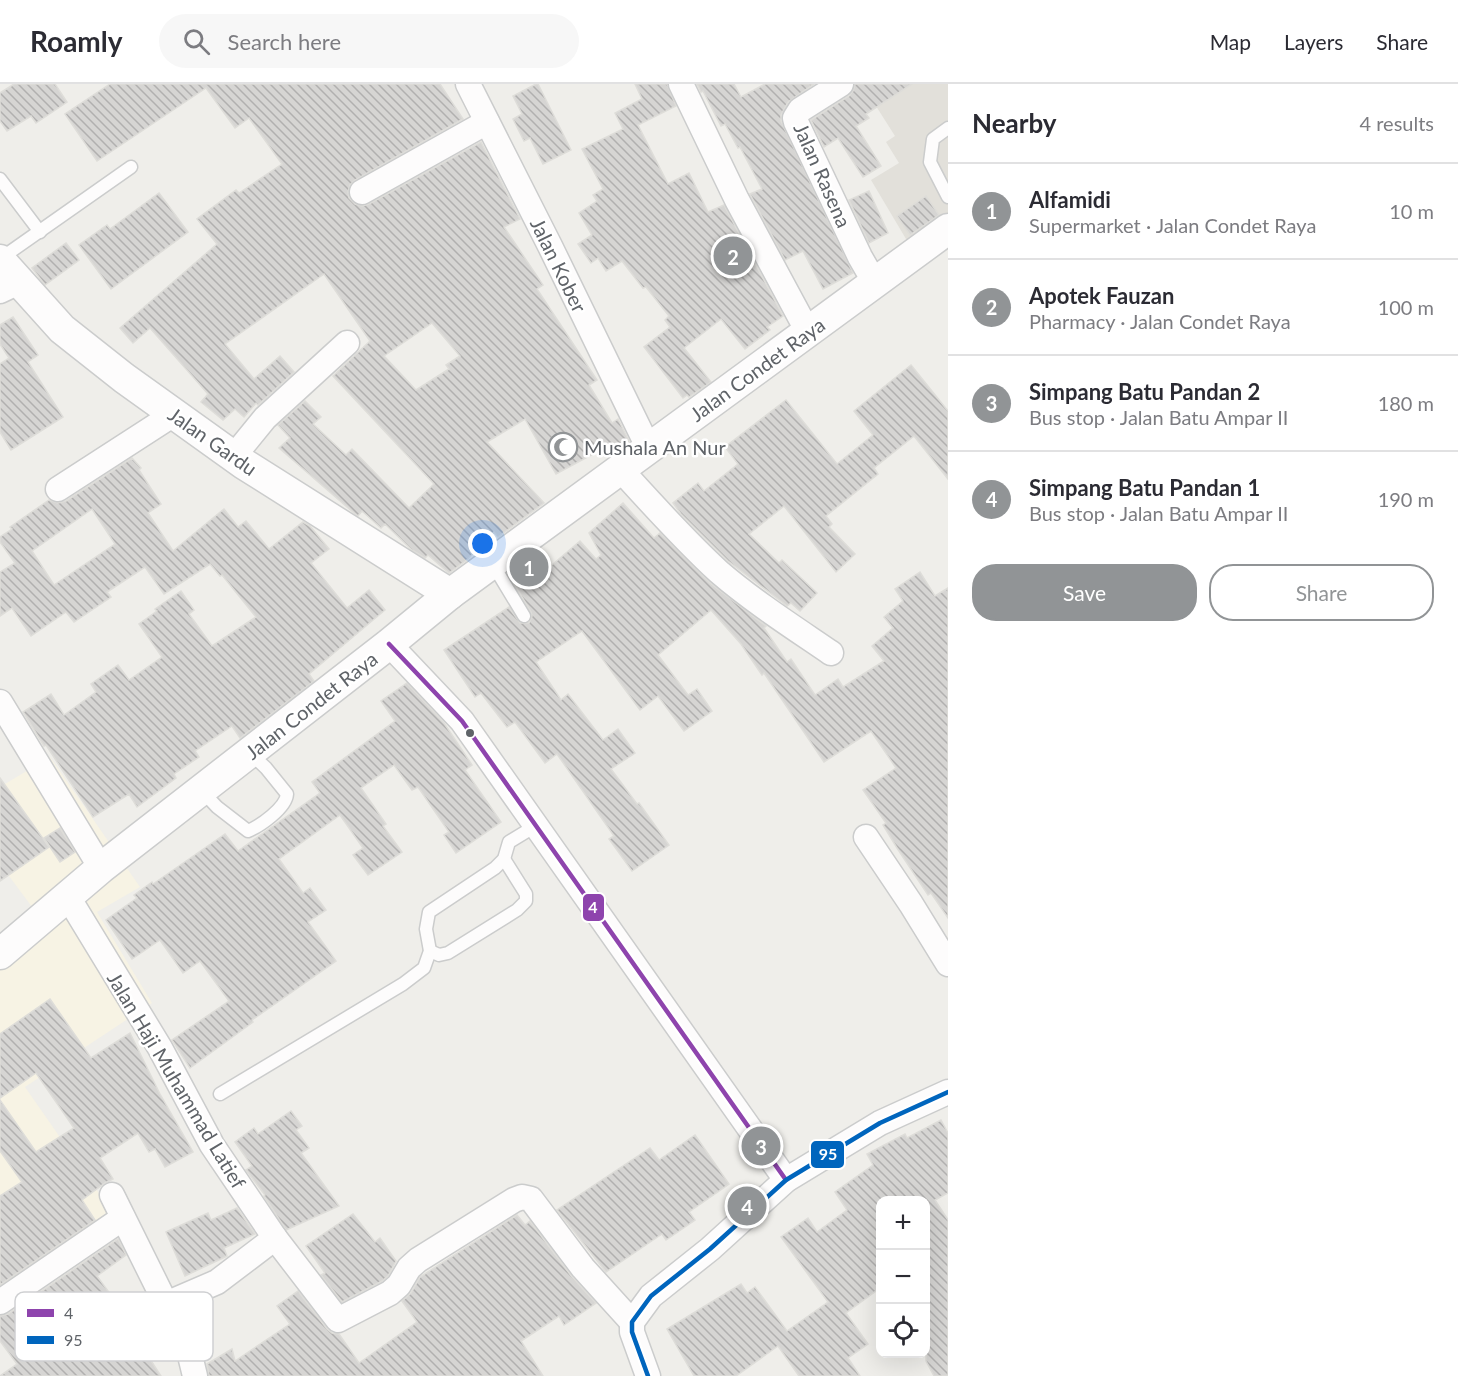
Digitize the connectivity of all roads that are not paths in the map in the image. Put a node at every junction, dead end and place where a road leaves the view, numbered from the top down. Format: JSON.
{"nodes":[{"id":1,"x":468,"y":84,"type":"edge"},
{"id":2,"x":681,"y":84,"type":"edge"},
{"id":3,"x":841,"y":84,"type":"edge"},
{"id":4,"x":487,"y":122,"type":"junction"},
{"id":5,"x":948,"y":128,"type":"edge"},
{"id":6,"x":131,"y":167,"type":"dead end"},
{"id":7,"x":0,"y":179,"type":"edge"},
{"id":8,"x":362,"y":192,"type":"dead end"},
{"id":9,"x":948,"y":197,"type":"edge"},
{"id":10,"x":948,"y":229,"type":"edge"},
{"id":11,"x":40,"y":232,"type":"junction"},
{"id":12,"x":5,"y":273,"type":"edge"},
{"id":13,"x":875,"y":283,"type":"junction"},
{"id":14,"x":808,"y":332,"type":"junction"},
{"id":15,"x":347,"y":342,"type":"dead end"},
{"id":16,"x":174,"y":414,"type":"junction"},
{"id":17,"x":648,"y":447,"type":"junction"},
{"id":18,"x":234,"y":456,"type":"junction"},
{"id":19,"x":620,"y":469,"type":"junction"},
{"id":20,"x":58,"y":489,"type":"dead end"},
{"id":21,"x":491,"y":562,"type":"junction"},
{"id":22,"x":450,"y":594,"type":"junction"},
{"id":23,"x":524,"y":616,"type":"dead end"},
{"id":24,"x":389,"y":644,"type":"junction"},
{"id":25,"x":831,"y":653,"type":"dead end"},
{"id":26,"x":0,"y":702,"type":"edge"},
{"id":27,"x":250,"y":753,"type":"junction"},
{"id":28,"x":201,"y":790,"type":"junction"},
{"id":29,"x":537,"y":825,"type":"junction"},
{"id":30,"x":866,"y":837,"type":"dead end"},
{"id":31,"x":504,"y":859,"type":"junction"},
{"id":32,"x":101,"y":868,"type":"junction"},
{"id":33,"x":68,"y":897,"type":"junction"},
{"id":34,"x":430,"y":951,"type":"junction"},
{"id":35,"x":0,"y":954,"type":"edge"},
{"id":36,"x":948,"y":964,"type":"edge"},
{"id":37,"x":948,"y":1092,"type":"edge"},
{"id":38,"x":220,"y":1094,"type":"dead end"},
{"id":39,"x":786,"y":1180,"type":"junction"},
{"id":40,"x":112,"y":1195,"type":"dead end"},
{"id":41,"x":123,"y":1218,"type":"junction"},
{"id":42,"x":275,"y":1238,"type":"junction"},
{"id":43,"x":160,"y":1292,"type":"edge"},
{"id":44,"x":194,"y":1292,"type":"edge"},
{"id":45,"x":0,"y":1302,"type":"edge"},
{"id":46,"x":632,"y":1322,"type":"junction"},
{"id":47,"x":191,"y":1361,"type":"edge"},
{"id":48,"x":195,"y":1376,"type":"edge"},
{"id":49,"x":648,"y":1376,"type":"edge"}],
"edges":[{"from":1,"to":4,"type":"street","name":"Jalan Kober"},
{"from":2,"to":14,"type":"street"},
{"from":3,"to":13,"type":"street","name":"Jalan Rasena"},
{"from":4,"to":8,"type":"street"},
{"from":4,"to":17,"type":"street","name":"Jalan Kober"},
{"from":5,"to":9,"type":"lane"},
{"from":6,"to":11,"type":"lane"},
{"from":7,"to":11,"type":"lane"},
{"from":10,"to":13,"type":"street","name":"Jalan Condet Raya"},
{"from":11,"to":12,"type":"lane"},
{"from":12,"to":16,"type":"street","name":"Jalan Gardu"},
{"from":13,"to":14,"type":"street","name":"Jalan Condet Raya"},
{"from":14,"to":17,"type":"street","name":"Jalan Condet Raya"},
{"from":15,"to":18,"type":"street"},
{"from":16,"to":18,"type":"street","name":"Jalan Gardu"},
{"from":16,"to":20,"type":"street"},
{"from":17,"to":19,"type":"street","name":"Jalan Condet Raya"},
{"from":18,"to":22,"type":"street","name":"Jalan Gardu"},
{"from":19,"to":21,"type":"street","name":"Jalan Condet Raya"},
{"from":19,"to":25,"type":"street"},
{"from":21,"to":22,"type":"street","name":"Jalan Condet Raya"},
{"from":21,"to":23,"type":"lane"},
{"from":22,"to":24,"type":"street","name":"Jalan Condet Raya"},
{"from":24,"to":27,"type":"street","name":"Jalan Condet Raya"},
{"from":24,"to":29,"type":"street"},
{"from":26,"to":32,"type":"street"},
{"from":27,"to":28,"type":"street","name":"Jalan Condet Raya"},
{"from":27,"to":28,"type":"lane"},
{"from":28,"to":32,"type":"street","name":"Jalan Condet Raya"},
{"from":29,"to":31,"type":"lane"},
{"from":29,"to":39,"type":"street"},
{"from":30,"to":36,"type":"street"},
{"from":31,"to":34,"type":"lane"},
{"from":31,"to":34,"type":"lane"},
{"from":32,"to":33,"type":"street","name":"Jalan Condet Raya"},
{"from":33,"to":35,"type":"street","name":"Jalan Condet Raya"},
{"from":33,"to":42,"type":"street","name":"Jalan Haji Muhammad Latief"},
{"from":34,"to":38,"type":"lane"},
{"from":37,"to":39,"type":"street"},
{"from":39,"to":46,"type":"street"},
{"from":40,"to":41,"type":"street"},
{"from":41,"to":43,"type":"street"},
{"from":41,"to":45,"type":"street"},
{"from":42,"to":44,"type":"street"},
{"from":42,"to":46,"type":"street","name":"Jalan Haji Muhammad Latief"},
{"from":46,"to":49,"type":"street"},
{"from":47,"to":48,"type":"street"}]}
